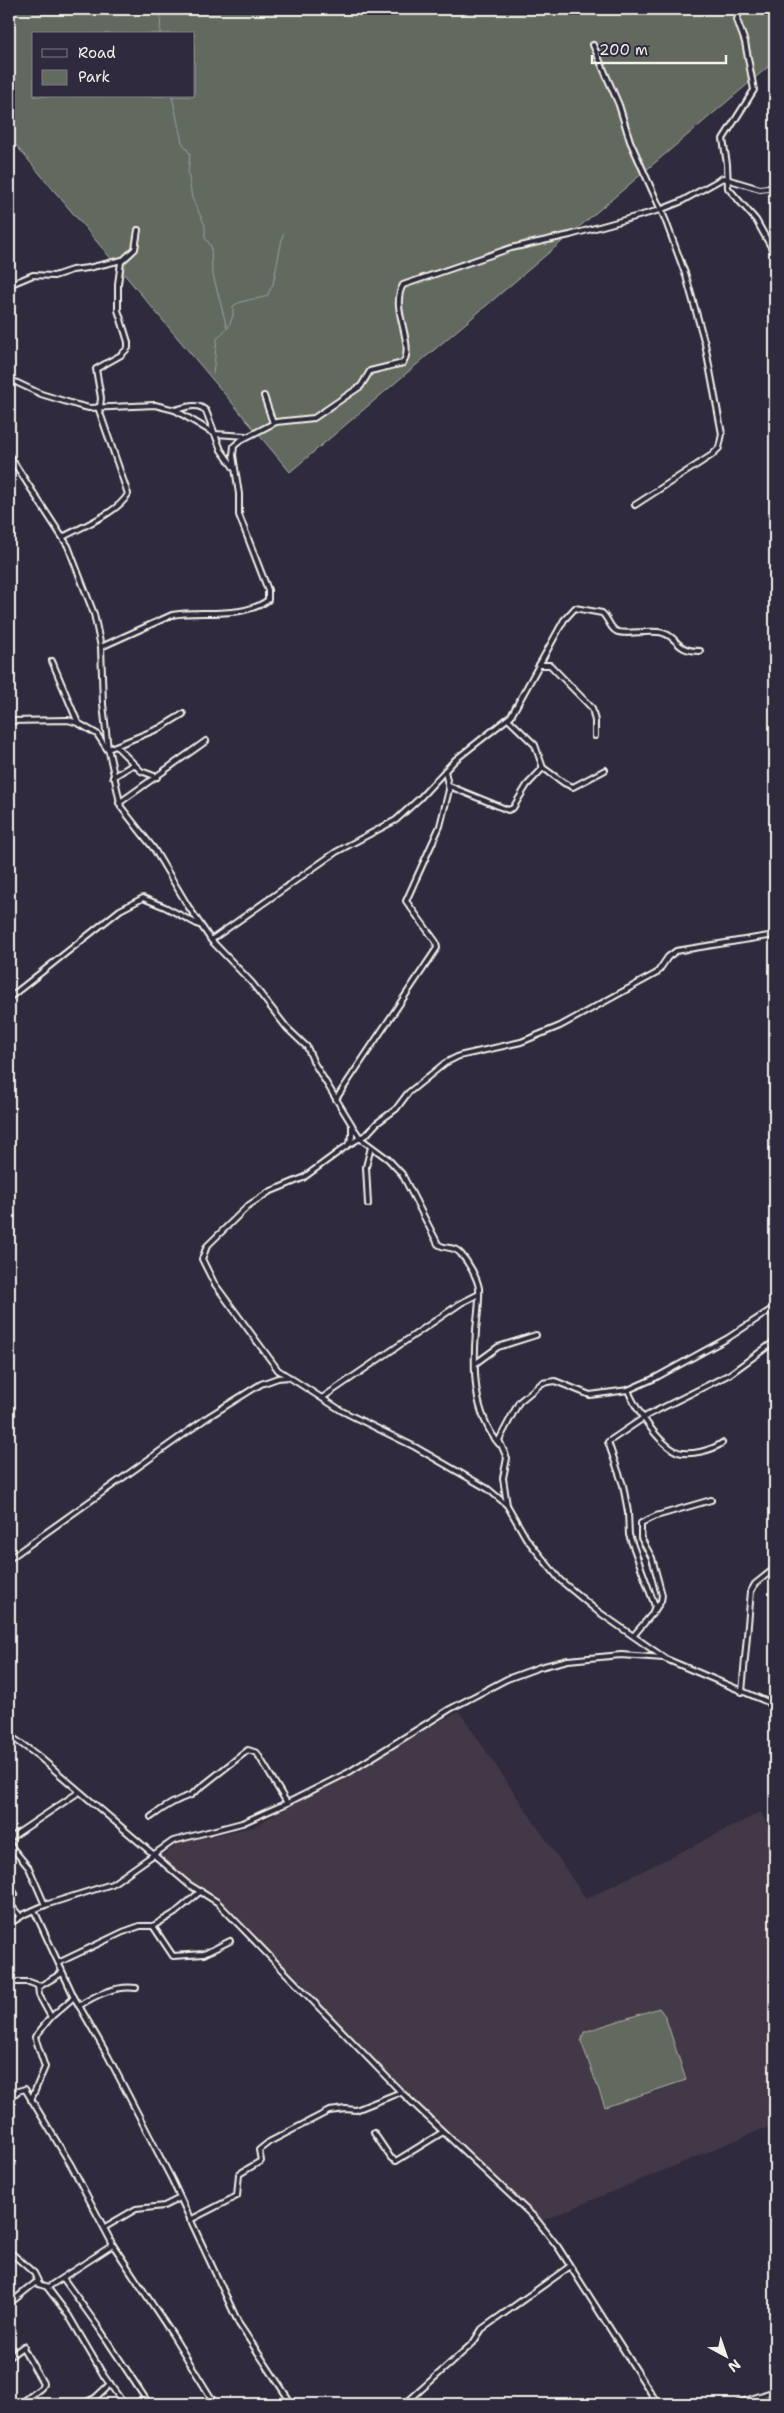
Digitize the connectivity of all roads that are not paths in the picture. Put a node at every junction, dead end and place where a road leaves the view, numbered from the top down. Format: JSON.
{"nodes":[{"id":1,"x":740,"y":9,"type":"edge"},
{"id":2,"x":593,"y":45,"type":"dead end"},
{"id":3,"x":727,"y":178,"type":"junction"},
{"id":4,"x":775,"y":187,"type":"edge"},
{"id":5,"x":660,"y":210,"type":"junction"},
{"id":6,"x":138,"y":230,"type":"dead end"},
{"id":7,"x":775,"y":254,"type":"edge"},
{"id":8,"x":122,"y":260,"type":"junction"},
{"id":9,"x":9,"y":285,"type":"edge"},
{"id":10,"x":9,"y":379,"type":"edge"},
{"id":11,"x":264,"y":396,"type":"dead end"},
{"id":12,"x":99,"y":407,"type":"junction"},
{"id":13,"x":176,"y":410,"type":"junction"},
{"id":14,"x":272,"y":423,"type":"junction"},
{"id":15,"x":215,"y":434,"type":"junction"},
{"id":16,"x":247,"y":436,"type":"junction"},
{"id":17,"x":9,"y":455,"type":"edge"},
{"id":18,"x":236,"y":470,"type":"junction"},
{"id":19,"x":635,"y":505,"type":"dead end"},
{"id":20,"x":64,"y":537,"type":"junction"},
{"id":21,"x":101,"y":647,"type":"junction"},
{"id":22,"x":700,"y":651,"type":"dead end"},
{"id":23,"x":52,"y":661,"type":"dead end"},
{"id":24,"x":539,"y":665,"type":"junction"},
{"id":25,"x":183,"y":714,"type":"dead end"},
{"id":26,"x":508,"y":719,"type":"junction"},
{"id":27,"x":9,"y":720,"type":"edge"},
{"id":28,"x":78,"y":722,"type":"junction"},
{"id":29,"x":595,"y":736,"type":"dead end"},
{"id":30,"x":206,"y":741,"type":"dead end"},
{"id":31,"x":116,"y":746,"type":"junction"},
{"id":32,"x":109,"y":750,"type":"junction"},
{"id":33,"x":134,"y":764,"type":"junction"},
{"id":34,"x":542,"y":767,"type":"junction"},
{"id":35,"x":605,"y":770,"type":"dead end"},
{"id":36,"x":445,"y":771,"type":"junction"},
{"id":37,"x":113,"y":777,"type":"junction"},
{"id":38,"x":157,"y":777,"type":"junction"},
{"id":39,"x":449,"y":786,"type":"junction"},
{"id":40,"x":119,"y":803,"type":"junction"},
{"id":41,"x":201,"y":926,"type":"junction"},
{"id":42,"x":775,"y":935,"type":"edge"},
{"id":43,"x":212,"y":940,"type":"junction"},
{"id":44,"x":9,"y":998,"type":"edge"},
{"id":45,"x":336,"y":1099,"type":"junction"},
{"id":46,"x":352,"y":1125,"type":"junction"},
{"id":47,"x":361,"y":1139,"type":"junction"},
{"id":48,"x":348,"y":1145,"type":"junction"},
{"id":49,"x":371,"y":1148,"type":"junction"},
{"id":50,"x":368,"y":1204,"type":"dead end"},
{"id":51,"x":479,"y":1294,"type":"junction"},
{"id":52,"x":775,"y":1307,"type":"edge"},
{"id":53,"x":536,"y":1336,"type":"dead end"},
{"id":54,"x":775,"y":1341,"type":"edge"},
{"id":55,"x":476,"y":1363,"type":"junction"},
{"id":56,"x":289,"y":1377,"type":"junction"},
{"id":57,"x":628,"y":1390,"type":"junction"},
{"id":58,"x":322,"y":1398,"type":"junction"},
{"id":59,"x":644,"y":1418,"type":"junction"},
{"id":60,"x":722,"y":1442,"type":"dead end"},
{"id":61,"x":499,"y":1444,"type":"junction"},
{"id":62,"x":711,"y":1500,"type":"dead end"},
{"id":63,"x":506,"y":1505,"type":"junction"},
{"id":64,"x":9,"y":1559,"type":"edge"},
{"id":65,"x":775,"y":1568,"type":"edge"},
{"id":66,"x":655,"y":1610,"type":"junction"},
{"id":67,"x":634,"y":1635,"type":"junction"},
{"id":68,"x":666,"y":1658,"type":"junction"},
{"id":69,"x":742,"y":1692,"type":"junction"},
{"id":70,"x":768,"y":1702,"type":"junction"},
{"id":71,"x":775,"y":1705,"type":"edge"},
{"id":72,"x":775,"y":1711,"type":"edge"},
{"id":73,"x":9,"y":1735,"type":"edge"},
{"id":74,"x":79,"y":1792,"type":"junction"},
{"id":75,"x":287,"y":1803,"type":"junction"},
{"id":76,"x":151,"y":1817,"type":"dead end"},
{"id":77,"x":10,"y":1839,"type":"edge"},
{"id":78,"x":10,"y":1845,"type":"edge"},
{"id":79,"x":152,"y":1854,"type":"junction"},
{"id":80,"x":9,"y":1858,"type":"edge"},
{"id":81,"x":9,"y":1886,"type":"edge"},
{"id":82,"x":201,"y":1891,"type":"junction"},
{"id":83,"x":15,"y":1894,"type":"dead end"},
{"id":84,"x":9,"y":1903,"type":"edge"},
{"id":85,"x":45,"y":1905,"type":"junction"},
{"id":86,"x":34,"y":1910,"type":"junction"},
{"id":87,"x":20,"y":1916,"type":"junction"},
{"id":88,"x":9,"y":1924,"type":"edge"},
{"id":89,"x":153,"y":1926,"type":"junction"},
{"id":90,"x":230,"y":1941,"type":"dead end"},
{"id":91,"x":60,"y":1962,"type":"junction"},
{"id":92,"x":62,"y":1973,"type":"junction"},
{"id":93,"x":9,"y":1982,"type":"edge"},
{"id":94,"x":38,"y":1986,"type":"junction"},
{"id":95,"x":136,"y":1988,"type":"dead end"},
{"id":96,"x":74,"y":1997,"type":"junction"},
{"id":97,"x":79,"y":2006,"type":"junction"},
{"id":98,"x":51,"y":2017,"type":"junction"},
{"id":99,"x":401,"y":2092,"type":"junction"},
{"id":100,"x":9,"y":2099,"type":"edge"},
{"id":101,"x":30,"y":2100,"type":"junction"},
{"id":102,"x":443,"y":2132,"type":"junction"},
{"id":103,"x":374,"y":2134,"type":"dead end"},
{"id":104,"x":180,"y":2198,"type":"junction"},
{"id":105,"x":190,"y":2220,"type":"junction"},
{"id":106,"x":105,"y":2227,"type":"junction"},
{"id":107,"x":113,"y":2245,"type":"junction"},
{"id":108,"x":9,"y":2251,"type":"edge"},
{"id":109,"x":569,"y":2267,"type":"junction"},
{"id":110,"x":63,"y":2278,"type":"junction"},
{"id":111,"x":39,"y":2283,"type":"junction"},
{"id":112,"x":47,"y":2288,"type":"junction"},
{"id":113,"x":9,"y":2304,"type":"edge"},
{"id":114,"x":9,"y":2357,"type":"edge"},
{"id":115,"x":110,"y":2384,"type":"junction"},
{"id":116,"x":775,"y":2391,"type":"edge"},
{"id":117,"x":20,"y":2404,"type":"edge"},
{"id":118,"x":82,"y":2404,"type":"edge"},
{"id":119,"x":124,"y":2404,"type":"edge"},
{"id":120,"x":149,"y":2404,"type":"edge"},
{"id":121,"x":215,"y":2404,"type":"edge"},
{"id":122,"x":292,"y":2404,"type":"edge"},
{"id":123,"x":405,"y":2404,"type":"edge"},
{"id":124,"x":658,"y":2404,"type":"edge"},
{"id":125,"x":736,"y":2404,"type":"edge"}],
"edges":[{"from":1,"to":3,"type":"street"},
{"from":2,"to":5,"type":"street"},
{"from":3,"to":4,"type":"street"},
{"from":3,"to":5,"type":"street"},
{"from":3,"to":7,"type":"street"},
{"from":5,"to":14,"type":"street"},
{"from":5,"to":19,"type":"street"},
{"from":6,"to":8,"type":"street"},
{"from":8,"to":9,"type":"street"},
{"from":8,"to":12,"type":"street"},
{"from":10,"to":12,"type":"street"},
{"from":11,"to":14,"type":"street"},
{"from":12,"to":13,"type":"street"},
{"from":12,"to":20,"type":"street"},
{"from":13,"to":15,"type":"street"},
{"from":13,"to":15,"type":"street"},
{"from":14,"to":16,"type":"street"},
{"from":15,"to":16,"type":"street"},
{"from":15,"to":18,"type":"street"},
{"from":16,"to":18,"type":"street"},
{"from":17,"to":20,"type":"street"},
{"from":18,"to":21,"type":"street"},
{"from":20,"to":21,"type":"street"},
{"from":21,"to":32,"type":"street"},
{"from":22,"to":24,"type":"street"},
{"from":23,"to":28,"type":"street"},
{"from":24,"to":26,"type":"street"},
{"from":24,"to":29,"type":"street"},
{"from":25,"to":31,"type":"street"},
{"from":26,"to":34,"type":"street"},
{"from":26,"to":36,"type":"street"},
{"from":27,"to":28,"type":"street"},
{"from":28,"to":32,"type":"street"},
{"from":30,"to":38,"type":"street"},
{"from":31,"to":32,"type":"street"},
{"from":31,"to":33,"type":"street"},
{"from":32,"to":37,"type":"street"},
{"from":33,"to":37,"type":"street"},
{"from":33,"to":38,"type":"street"},
{"from":34,"to":35,"type":"street"},
{"from":34,"to":39,"type":"street"},
{"from":36,"to":39,"type":"street"},
{"from":36,"to":43,"type":"street"},
{"from":37,"to":40,"type":"street"},
{"from":38,"to":40,"type":"street"},
{"from":39,"to":45,"type":"street"},
{"from":40,"to":41,"type":"street"},
{"from":41,"to":43,"type":"street"},
{"from":41,"to":44,"type":"street"},
{"from":42,"to":47,"type":"street"},
{"from":43,"to":45,"type":"street"},
{"from":45,"to":46,"type":"street"},
{"from":46,"to":47,"type":"street"},
{"from":46,"to":48,"type":"street"},
{"from":47,"to":48,"type":"street"},
{"from":47,"to":49,"type":"street"},
{"from":48,"to":56,"type":"street"},
{"from":49,"to":50,"type":"street"},
{"from":49,"to":51,"type":"street"},
{"from":51,"to":55,"type":"street"},
{"from":51,"to":58,"type":"street"},
{"from":52,"to":57,"type":"street"},
{"from":53,"to":55,"type":"street"},
{"from":54,"to":59,"type":"street"},
{"from":55,"to":61,"type":"street"},
{"from":56,"to":58,"type":"street"},
{"from":56,"to":64,"type":"street"},
{"from":57,"to":59,"type":"street"},
{"from":57,"to":61,"type":"street"},
{"from":58,"to":63,"type":"street"},
{"from":59,"to":60,"type":"street"},
{"from":59,"to":66,"type":"street"},
{"from":61,"to":63,"type":"street"},
{"from":62,"to":66,"type":"street"},
{"from":63,"to":67,"type":"street"},
{"from":65,"to":69,"type":"street"},
{"from":66,"to":67,"type":"street"},
{"from":67,"to":68,"type":"street"},
{"from":68,"to":69,"type":"street"},
{"from":68,"to":75,"type":"street"},
{"from":69,"to":70,"type":"street"},
{"from":70,"to":71,"type":"street"},
{"from":70,"to":72,"type":"street"},
{"from":73,"to":74,"type":"street"},
{"from":74,"to":77,"type":"street"},
{"from":74,"to":79,"type":"street"},
{"from":75,"to":76,"type":"street"},
{"from":75,"to":79,"type":"street"},
{"from":77,"to":78,"type":"street"},
{"from":78,"to":80,"type":"street"},
{"from":78,"to":85,"type":"street"},
{"from":79,"to":82,"type":"street"},
{"from":79,"to":85,"type":"street"},
{"from":81,"to":83,"type":"street"},
{"from":82,"to":89,"type":"street"},
{"from":82,"to":99,"type":"street"},
{"from":84,"to":87,"type":"street"},
{"from":85,"to":86,"type":"street"},
{"from":86,"to":87,"type":"street"},
{"from":86,"to":91,"type":"street"},
{"from":87,"to":88,"type":"street"},
{"from":89,"to":90,"type":"street"},
{"from":89,"to":91,"type":"street"},
{"from":91,"to":92,"type":"street"},
{"from":92,"to":94,"type":"street"},
{"from":92,"to":96,"type":"street"},
{"from":93,"to":94,"type":"street"},
{"from":94,"to":98,"type":"street"},
{"from":95,"to":97,"type":"street"},
{"from":96,"to":97,"type":"street"},
{"from":96,"to":98,"type":"street"},
{"from":97,"to":104,"type":"street"},
{"from":98,"to":101,"type":"street"},
{"from":99,"to":102,"type":"street"},
{"from":99,"to":105,"type":"street"},
{"from":100,"to":101,"type":"street"},
{"from":101,"to":106,"type":"street"},
{"from":102,"to":103,"type":"street"},
{"from":102,"to":109,"type":"street"},
{"from":104,"to":105,"type":"street"},
{"from":104,"to":106,"type":"street"},
{"from":105,"to":122,"type":"street"},
{"from":106,"to":107,"type":"street"},
{"from":107,"to":110,"type":"street"},
{"from":107,"to":121,"type":"street"},
{"from":108,"to":111,"type":"street"},
{"from":109,"to":123,"type":"street"},
{"from":109,"to":124,"type":"street"},
{"from":110,"to":112,"type":"street"},
{"from":110,"to":120,"type":"street"},
{"from":111,"to":112,"type":"street"},
{"from":111,"to":113,"type":"street"},
{"from":112,"to":115,"type":"street"},
{"from":114,"to":117,"type":"street"},
{"from":115,"to":118,"type":"street"},
{"from":115,"to":119,"type":"street"},
{"from":116,"to":125,"type":"street"}]}
